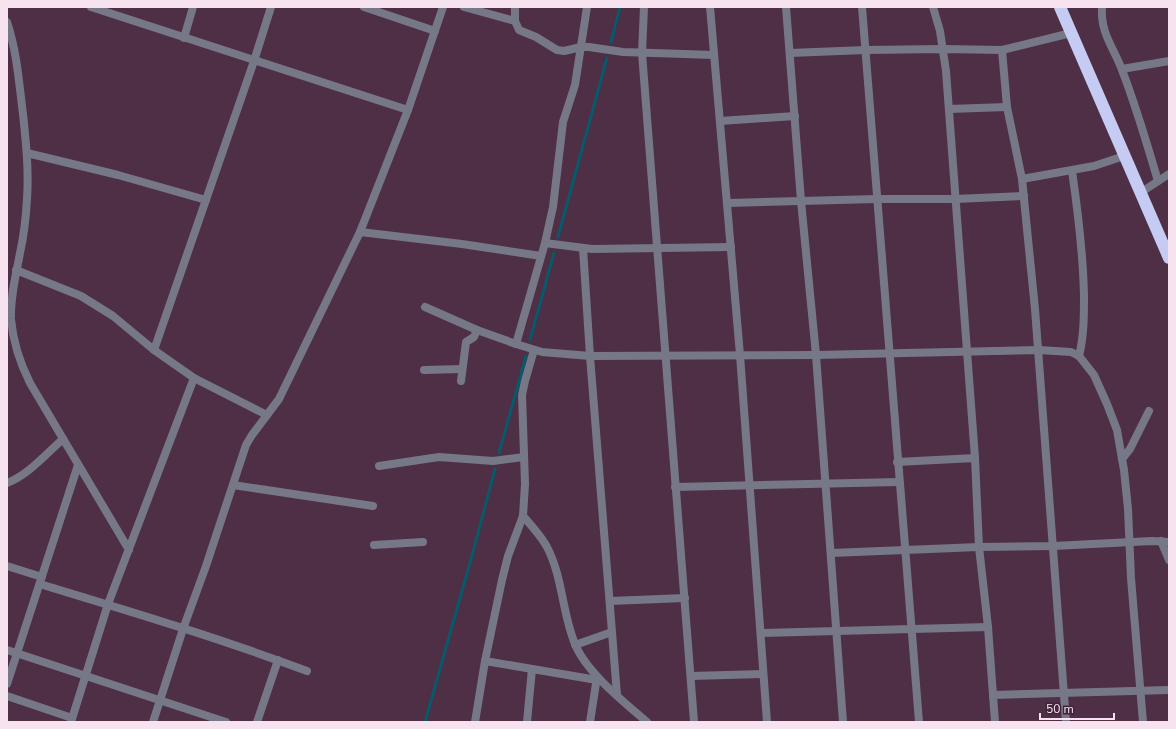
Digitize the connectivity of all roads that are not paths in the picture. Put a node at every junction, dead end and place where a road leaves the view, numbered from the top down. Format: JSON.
{"nodes":[{"id":1,"x":91,"y":7,"type":"edge"},
{"id":2,"x":193,"y":7,"type":"edge"},
{"id":3,"x":271,"y":7,"type":"edge"},
{"id":4,"x":364,"y":7,"type":"edge"},
{"id":5,"x":443,"y":7,"type":"edge"},
{"id":6,"x":464,"y":7,"type":"edge"},
{"id":7,"x":515,"y":7,"type":"edge"},
{"id":8,"x":587,"y":7,"type":"edge"},
{"id":9,"x":644,"y":7,"type":"edge"},
{"id":10,"x":710,"y":7,"type":"edge"},
{"id":11,"x":786,"y":7,"type":"edge"},
{"id":12,"x":862,"y":7,"type":"edge"},
{"id":13,"x":933,"y":7,"type":"edge"},
{"id":14,"x":1060,"y":7,"type":"edge"},
{"id":15,"x":1102,"y":7,"type":"edge"},
{"id":16,"x":515,"y":21,"type":"junction"},
{"id":17,"x":7,"y":22,"type":"edge"},
{"id":18,"x":435,"y":31,"type":"junction"},
{"id":19,"x":1071,"y":33,"type":"junction"},
{"id":20,"x":184,"y":38,"type":"junction"},
{"id":21,"x":582,"y":47,"type":"junction"},
{"id":22,"x":943,"y":49,"type":"junction"},
{"id":23,"x":865,"y":50,"type":"junction"},
{"id":24,"x":1002,"y":50,"type":"junction"},
{"id":25,"x":642,"y":53,"type":"junction"},
{"id":26,"x":790,"y":53,"type":"junction"},
{"id":27,"x":714,"y":55,"type":"junction"},
{"id":28,"x":1169,"y":60,"type":"edge"},
{"id":29,"x":254,"y":61,"type":"junction"},
{"id":30,"x":1122,"y":68,"type":"junction"},
{"id":31,"x":1007,"y":107,"type":"junction"},
{"id":32,"x":949,"y":109,"type":"junction"},
{"id":33,"x":408,"y":110,"type":"junction"},
{"id":34,"x":795,"y":116,"type":"junction"},
{"id":35,"x":720,"y":121,"type":"junction"},
{"id":36,"x":27,"y":153,"type":"junction"},
{"id":37,"x":1124,"y":156,"type":"junction"},
{"id":38,"x":1072,"y":171,"type":"junction"},
{"id":39,"x":1169,"y":174,"type":"edge"},
{"id":40,"x":1022,"y":179,"type":"junction"},
{"id":41,"x":1158,"y":181,"type":"junction"},
{"id":42,"x":1140,"y":193,"type":"junction"},
{"id":43,"x":1024,"y":196,"type":"junction"},
{"id":44,"x":877,"y":199,"type":"junction"},
{"id":45,"x":206,"y":200,"type":"junction"},
{"id":46,"x":955,"y":200,"type":"junction"},
{"id":47,"x":801,"y":201,"type":"junction"},
{"id":48,"x":727,"y":203,"type":"junction"},
{"id":49,"x":360,"y":232,"type":"junction"},
{"id":50,"x":545,"y":243,"type":"junction"},
{"id":51,"x":731,"y":247,"type":"junction"},
{"id":52,"x":583,"y":248,"type":"junction"},
{"id":53,"x":658,"y":248,"type":"junction"},
{"id":54,"x":541,"y":256,"type":"junction"},
{"id":55,"x":1169,"y":258,"type":"edge"},
{"id":56,"x":16,"y":270,"type":"junction"},
{"id":57,"x":425,"y":307,"type":"dead end"},
{"id":58,"x":478,"y":330,"type":"junction"},
{"id":59,"x":10,"y":332,"type":"edge"},
{"id":60,"x":516,"y":344,"type":"junction"},
{"id":61,"x":154,"y":350,"type":"junction"},
{"id":62,"x":534,"y":350,"type":"junction"},
{"id":63,"x":1039,"y":350,"type":"junction"},
{"id":64,"x":967,"y":352,"type":"junction"},
{"id":65,"x":889,"y":354,"type":"junction"},
{"id":66,"x":740,"y":355,"type":"junction"},
{"id":67,"x":816,"y":355,"type":"junction"},
{"id":68,"x":590,"y":356,"type":"junction"},
{"id":69,"x":665,"y":356,"type":"junction"},
{"id":70,"x":1079,"y":356,"type":"junction"},
{"id":71,"x":462,"y":369,"type":"junction"},
{"id":72,"x":424,"y":370,"type":"dead end"},
{"id":73,"x":194,"y":378,"type":"junction"},
{"id":74,"x":461,"y":381,"type":"dead end"},
{"id":75,"x":1149,"y":410,"type":"dead end"},
{"id":76,"x":267,"y":415,"type":"junction"},
{"id":77,"x":63,"y":439,"type":"junction"},
{"id":78,"x":524,"y":457,"type":"junction"},
{"id":79,"x":975,"y":458,"type":"junction"},
{"id":80,"x":1122,"y":459,"type":"junction"},
{"id":81,"x":897,"y":462,"type":"junction"},
{"id":82,"x":78,"y":465,"type":"junction"},
{"id":83,"x":379,"y":466,"type":"dead end"},
{"id":84,"x":825,"y":482,"type":"junction"},
{"id":85,"x":899,"y":482,"type":"junction"},
{"id":86,"x":7,"y":483,"type":"edge"},
{"id":87,"x":233,"y":485,"type":"junction"},
{"id":88,"x":750,"y":485,"type":"junction"},
{"id":89,"x":675,"y":487,"type":"junction"},
{"id":90,"x":373,"y":506,"type":"dead end"},
{"id":91,"x":523,"y":516,"type":"junction"},
{"id":92,"x":423,"y":542,"type":"dead end"},
{"id":93,"x":1130,"y":542,"type":"junction"},
{"id":94,"x":1165,"y":542,"type":"edge"},
{"id":95,"x":374,"y":545,"type":"dead end"},
{"id":96,"x":1053,"y":546,"type":"junction"},
{"id":97,"x":979,"y":547,"type":"junction"},
{"id":98,"x":128,"y":550,"type":"junction"},
{"id":99,"x":906,"y":550,"type":"junction"},
{"id":100,"x":831,"y":553,"type":"junction"},
{"id":101,"x":1169,"y":560,"type":"edge"},
{"id":102,"x":7,"y":566,"type":"edge"},
{"id":103,"x":41,"y":580,"type":"junction"},
{"id":104,"x":685,"y":598,"type":"junction"},
{"id":105,"x":610,"y":601,"type":"junction"},
{"id":106,"x":108,"y":604,"type":"junction"},
{"id":107,"x":988,"y":627,"type":"junction"},
{"id":108,"x":911,"y":628,"type":"junction"},
{"id":109,"x":183,"y":629,"type":"junction"},
{"id":110,"x":837,"y":631,"type":"junction"},
{"id":111,"x":612,"y":632,"type":"junction"},
{"id":112,"x":760,"y":633,"type":"junction"},
{"id":113,"x":575,"y":645,"type":"junction"},
{"id":114,"x":7,"y":650,"type":"edge"},
{"id":115,"x":17,"y":654,"type":"junction"},
{"id":116,"x":278,"y":660,"type":"junction"},
{"id":117,"x":485,"y":661,"type":"junction"},
{"id":118,"x":532,"y":668,"type":"junction"},
{"id":119,"x":307,"y":671,"type":"dead end"},
{"id":120,"x":763,"y":674,"type":"junction"},
{"id":121,"x":84,"y":676,"type":"junction"},
{"id":122,"x":691,"y":676,"type":"junction"},
{"id":123,"x":597,"y":678,"type":"junction"},
{"id":124,"x":7,"y":684,"type":"edge"},
{"id":125,"x":1169,"y":690,"type":"edge"},
{"id":126,"x":1141,"y":691,"type":"junction"},
{"id":127,"x":1064,"y":693,"type":"junction"},
{"id":128,"x":617,"y":695,"type":"junction"},
{"id":129,"x":993,"y":695,"type":"junction"},
{"id":130,"x":7,"y":696,"type":"edge"},
{"id":131,"x":160,"y":700,"type":"junction"},
{"id":132,"x":71,"y":720,"type":"edge"},
{"id":133,"x":211,"y":720,"type":"edge"},
{"id":134,"x":153,"y":722,"type":"edge"},
{"id":135,"x":226,"y":722,"type":"edge"},
{"id":136,"x":257,"y":722,"type":"edge"},
{"id":137,"x":475,"y":722,"type":"edge"},
{"id":138,"x":528,"y":722,"type":"edge"},
{"id":139,"x":590,"y":722,"type":"edge"},
{"id":140,"x":646,"y":722,"type":"edge"},
{"id":141,"x":694,"y":722,"type":"edge"},
{"id":142,"x":767,"y":722,"type":"edge"},
{"id":143,"x":843,"y":722,"type":"edge"},
{"id":144,"x":918,"y":722,"type":"edge"},
{"id":145,"x":995,"y":722,"type":"edge"},
{"id":146,"x":1066,"y":722,"type":"edge"},
{"id":147,"x":1144,"y":722,"type":"edge"}],
"edges":[{"from":1,"to":20,"type":"street"},
{"from":2,"to":20,"type":"street"},
{"from":3,"to":29,"type":"street"},
{"from":4,"to":18,"type":"street"},
{"from":5,"to":18,"type":"street"},
{"from":6,"to":16,"type":"street"},
{"from":7,"to":16,"type":"street"},
{"from":8,"to":21,"type":"street"},
{"from":9,"to":25,"type":"street"},
{"from":10,"to":27,"type":"street"},
{"from":11,"to":26,"type":"street"},
{"from":12,"to":23,"type":"street"},
{"from":13,"to":22,"type":"street"},
{"from":14,"to":19,"type":"highway"},
{"from":15,"to":30,"type":"street"},
{"from":16,"to":21,"type":"street"},
{"from":17,"to":36,"type":"street"},
{"from":18,"to":33,"type":"street"},
{"from":19,"to":24,"type":"street"},
{"from":19,"to":37,"type":"highway"},
{"from":20,"to":29,"type":"street"},
{"from":21,"to":25,"type":"street"},
{"from":21,"to":50,"type":"street"},
{"from":22,"to":23,"type":"street"},
{"from":22,"to":24,"type":"street"},
{"from":22,"to":32,"type":"street"},
{"from":23,"to":26,"type":"street"},
{"from":23,"to":44,"type":"street"},
{"from":24,"to":31,"type":"street"},
{"from":25,"to":27,"type":"street"},
{"from":25,"to":53,"type":"street"},
{"from":26,"to":34,"type":"street"},
{"from":27,"to":35,"type":"street"},
{"from":28,"to":30,"type":"street"},
{"from":29,"to":33,"type":"street"},
{"from":29,"to":45,"type":"street"},
{"from":30,"to":41,"type":"street"},
{"from":31,"to":32,"type":"street"},
{"from":31,"to":40,"type":"street"},
{"from":32,"to":46,"type":"street"},
{"from":33,"to":49,"type":"street"},
{"from":34,"to":35,"type":"street"},
{"from":34,"to":47,"type":"street"},
{"from":35,"to":48,"type":"street"},
{"from":36,"to":45,"type":"street"},
{"from":36,"to":56,"type":"street"},
{"from":37,"to":38,"type":"street"},
{"from":37,"to":42,"type":"highway"},
{"from":38,"to":40,"type":"street"},
{"from":38,"to":70,"type":"street"},
{"from":39,"to":41,"type":"street"},
{"from":40,"to":43,"type":"street"},
{"from":41,"to":42,"type":"street"},
{"from":42,"to":55,"type":"highway"},
{"from":43,"to":46,"type":"street"},
{"from":43,"to":63,"type":"street"},
{"from":44,"to":46,"type":"street"},
{"from":44,"to":47,"type":"street"},
{"from":44,"to":65,"type":"street"},
{"from":45,"to":61,"type":"street"},
{"from":46,"to":64,"type":"street"},
{"from":47,"to":48,"type":"street"},
{"from":47,"to":67,"type":"street"},
{"from":48,"to":51,"type":"street"},
{"from":49,"to":54,"type":"street"},
{"from":49,"to":76,"type":"street"},
{"from":50,"to":52,"type":"street"},
{"from":50,"to":54,"type":"street"},
{"from":51,"to":53,"type":"street"},
{"from":51,"to":66,"type":"street"},
{"from":52,"to":53,"type":"street"},
{"from":52,"to":68,"type":"street"},
{"from":53,"to":69,"type":"street"},
{"from":54,"to":60,"type":"street"},
{"from":56,"to":59,"type":"street"},
{"from":56,"to":61,"type":"street"},
{"from":57,"to":58,"type":"street"},
{"from":58,"to":60,"type":"street"},
{"from":58,"to":71,"type":"street"},
{"from":59,"to":77,"type":"street"},
{"from":60,"to":62,"type":"street"},
{"from":61,"to":73,"type":"street"},
{"from":62,"to":68,"type":"street"},
{"from":62,"to":78,"type":"street"},
{"from":63,"to":64,"type":"street"},
{"from":63,"to":70,"type":"street"},
{"from":63,"to":96,"type":"street"},
{"from":64,"to":65,"type":"street"},
{"from":64,"to":79,"type":"street"},
{"from":65,"to":67,"type":"street"},
{"from":65,"to":81,"type":"street"},
{"from":66,"to":67,"type":"street"},
{"from":66,"to":69,"type":"street"},
{"from":66,"to":88,"type":"street"},
{"from":67,"to":84,"type":"street"},
{"from":68,"to":69,"type":"street"},
{"from":68,"to":105,"type":"street"},
{"from":69,"to":89,"type":"street"},
{"from":70,"to":80,"type":"street"},
{"from":71,"to":72,"type":"street"},
{"from":71,"to":74,"type":"street"},
{"from":73,"to":76,"type":"street"},
{"from":73,"to":98,"type":"street"},
{"from":75,"to":80,"type":"street"},
{"from":76,"to":87,"type":"street"},
{"from":77,"to":82,"type":"street"},
{"from":77,"to":86,"type":"street"},
{"from":78,"to":83,"type":"street"},
{"from":78,"to":91,"type":"street"},
{"from":79,"to":81,"type":"street"},
{"from":79,"to":97,"type":"street"},
{"from":80,"to":93,"type":"street"},
{"from":81,"to":85,"type":"street"},
{"from":82,"to":98,"type":"street"},
{"from":82,"to":103,"type":"street"},
{"from":84,"to":85,"type":"street"},
{"from":84,"to":88,"type":"street"},
{"from":84,"to":100,"type":"street"},
{"from":85,"to":99,"type":"street"},
{"from":87,"to":90,"type":"street"},
{"from":87,"to":109,"type":"street"},
{"from":88,"to":89,"type":"street"},
{"from":88,"to":112,"type":"street"},
{"from":89,"to":104,"type":"street"},
{"from":91,"to":113,"type":"street"},
{"from":91,"to":117,"type":"street"},
{"from":92,"to":95,"type":"street"},
{"from":93,"to":94,"type":"street"},
{"from":93,"to":96,"type":"street"},
{"from":93,"to":126,"type":"street"},
{"from":94,"to":101,"type":"street"},
{"from":96,"to":97,"type":"street"},
{"from":96,"to":127,"type":"street"},
{"from":97,"to":99,"type":"street"},
{"from":97,"to":107,"type":"street"},
{"from":98,"to":106,"type":"street"},
{"from":99,"to":100,"type":"street"},
{"from":99,"to":108,"type":"street"},
{"from":100,"to":110,"type":"street"},
{"from":102,"to":103,"type":"street"},
{"from":103,"to":106,"type":"street"},
{"from":103,"to":115,"type":"street"},
{"from":104,"to":105,"type":"street"},
{"from":104,"to":122,"type":"street"},
{"from":105,"to":111,"type":"street"},
{"from":106,"to":109,"type":"street"},
{"from":106,"to":121,"type":"street"},
{"from":107,"to":108,"type":"street"},
{"from":107,"to":129,"type":"street"},
{"from":108,"to":110,"type":"street"},
{"from":108,"to":144,"type":"street"},
{"from":109,"to":116,"type":"street"},
{"from":109,"to":131,"type":"street"},
{"from":110,"to":112,"type":"street"},
{"from":110,"to":143,"type":"street"},
{"from":111,"to":113,"type":"street"},
{"from":111,"to":128,"type":"street"},
{"from":112,"to":120,"type":"street"},
{"from":113,"to":123,"type":"street"},
{"from":114,"to":115,"type":"street"},
{"from":115,"to":121,"type":"street"},
{"from":115,"to":124,"type":"street"},
{"from":116,"to":119,"type":"street"},
{"from":116,"to":136,"type":"street"},
{"from":117,"to":118,"type":"street"},
{"from":117,"to":137,"type":"street"},
{"from":118,"to":123,"type":"street"},
{"from":118,"to":138,"type":"street"},
{"from":120,"to":122,"type":"street"},
{"from":120,"to":142,"type":"street"},
{"from":121,"to":131,"type":"street"},
{"from":121,"to":132,"type":"street"},
{"from":122,"to":141,"type":"street"},
{"from":123,"to":128,"type":"street"},
{"from":123,"to":139,"type":"street"},
{"from":125,"to":126,"type":"street"},
{"from":126,"to":127,"type":"street"},
{"from":126,"to":147,"type":"street"},
{"from":127,"to":129,"type":"street"},
{"from":127,"to":146,"type":"street"},
{"from":128,"to":140,"type":"street"},
{"from":129,"to":145,"type":"street"},
{"from":130,"to":132,"type":"street"},
{"from":131,"to":133,"type":"street"},
{"from":131,"to":134,"type":"street"},
{"from":133,"to":135,"type":"street"}]}
